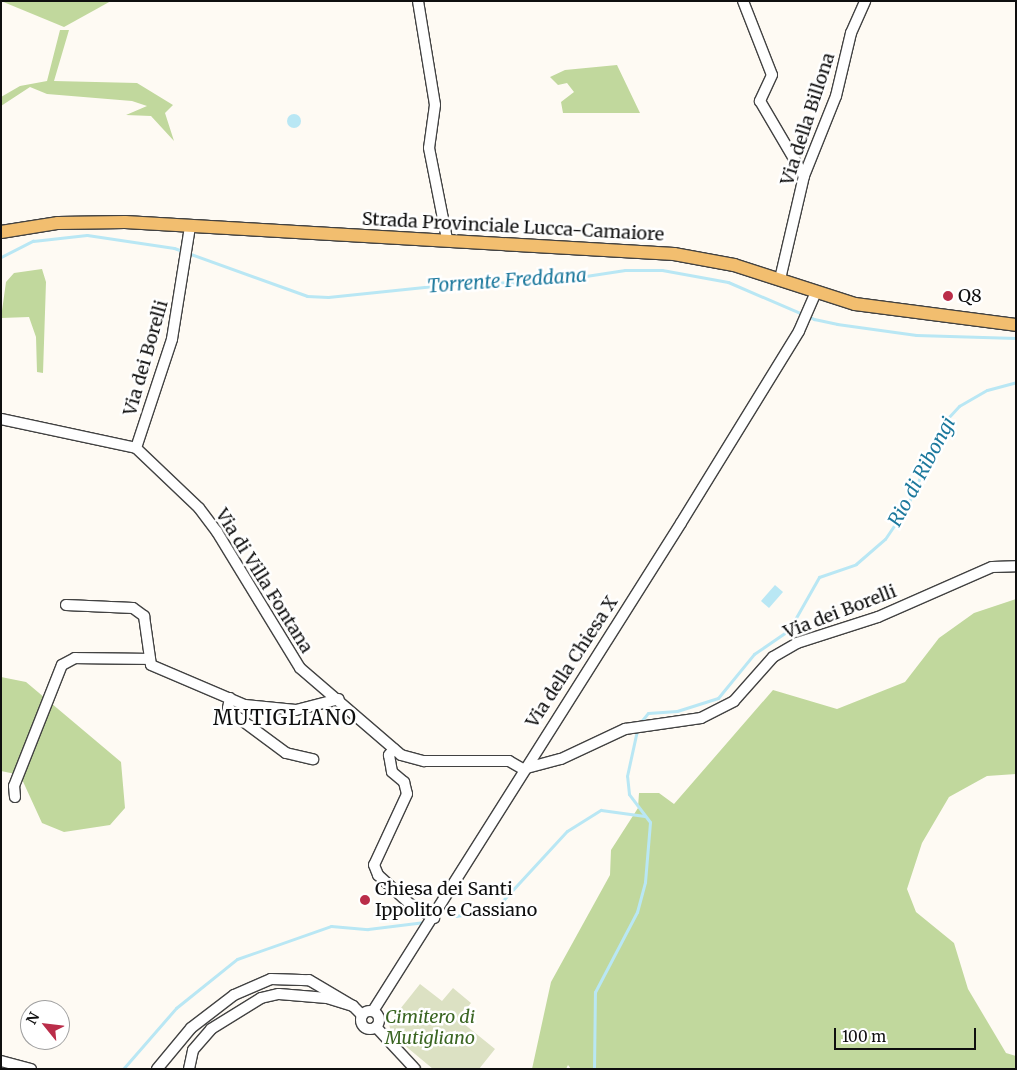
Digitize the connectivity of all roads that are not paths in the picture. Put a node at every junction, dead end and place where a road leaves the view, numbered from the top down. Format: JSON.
{"nodes":[{"id":1,"x":418,"y":1,"type":"edge"},
{"id":2,"x":743,"y":1,"type":"edge"},
{"id":3,"x":865,"y":1,"type":"edge"},
{"id":4,"x":804,"y":176,"type":"junction"},
{"id":5,"x":190,"y":226,"type":"junction"},
{"id":6,"x":1,"y":232,"type":"edge"},
{"id":7,"x":447,"y":239,"type":"junction"},
{"id":8,"x":780,"y":279,"type":"junction"},
{"id":9,"x":814,"y":297,"type":"junction"},
{"id":10,"x":1016,"y":324,"type":"edge"},
{"id":11,"x":1,"y":419,"type":"edge"},
{"id":12,"x":136,"y":448,"type":"junction"},
{"id":13,"x":1016,"y":566,"type":"edge"},
{"id":14,"x":66,"y":606,"type":"dead end"},
{"id":15,"x":150,"y":658,"type":"junction"},
{"id":16,"x":230,"y":698,"type":"junction"},
{"id":17,"x":339,"y":699,"type":"junction"},
{"id":18,"x":394,"y":749,"type":"junction"},
{"id":19,"x":313,"y":759,"type":"dead end"},
{"id":20,"x":523,"y":769,"type":"junction"},
{"id":21,"x":15,"y":797,"type":"dead end"},
{"id":22,"x":434,"y":918,"type":"junction"},
{"id":23,"x":353,"y":1006,"type":"junction"},
{"id":24,"x":373,"y":1011,"type":"junction"},
{"id":25,"x":362,"y":1015,"type":"junction"},
{"id":26,"x":376,"y":1027,"type":"junction"},
{"id":27,"x":1,"y":1061,"type":"edge"},
{"id":28,"x":31,"y":1069,"type":"edge"},
{"id":29,"x":156,"y":1069,"type":"edge"},
{"id":30,"x":189,"y":1069,"type":"edge"},
{"id":31,"x":415,"y":1069,"type":"edge"}],
"edges":[{"from":1,"to":7,"type":"street"},
{"from":2,"to":4,"type":"street"},
{"from":3,"to":4,"type":"street","name":"Via della Billona"},
{"from":4,"to":8,"type":"street","name":"Via della Billona"},
{"from":5,"to":6,"type":"main road","name":"Strada Provinciale Lucca-Camaiore"},
{"from":5,"to":7,"type":"main road","name":"Strada Provinciale Lucca-Camaiore"},
{"from":5,"to":12,"type":"street","name":"Via dei Borelli"},
{"from":7,"to":8,"type":"main road","name":"Strada Provinciale Lucca-Camaiore"},
{"from":8,"to":9,"type":"main road","name":"Strada Provinciale Lucca-Camaiore"},
{"from":9,"to":10,"type":"main road","name":"Strada Provinciale Lucca-Camaiore"},
{"from":9,"to":20,"type":"street","name":"Via della Chiesa X"},
{"from":11,"to":12,"type":"street"},
{"from":12,"to":17,"type":"street","name":"Via di Villa Fontana"},
{"from":13,"to":20,"type":"street","name":"Via dei Borelli"},
{"from":14,"to":15,"type":"street"},
{"from":15,"to":16,"type":"street"},
{"from":15,"to":21,"type":"street"},
{"from":16,"to":17,"type":"street"},
{"from":16,"to":19,"type":"street"},
{"from":17,"to":18,"type":"street","name":"Via di Villa Fontana"},
{"from":18,"to":20,"type":"street","name":"Via di Villa Fontana"},
{"from":18,"to":22,"type":"street"},
{"from":20,"to":22,"type":"street","name":"Via della Chiesa X"},
{"from":22,"to":24,"type":"street","name":"Via della Chiesa X"},
{"from":23,"to":25,"type":"street"},
{"from":23,"to":29,"type":"street"},
{"from":23,"to":30,"type":"street"},
{"from":24,"to":25,"type":"street"},
{"from":24,"to":26,"type":"street"},
{"from":25,"to":26,"type":"street"},
{"from":26,"to":31,"type":"street"},
{"from":27,"to":28,"type":"street"}]}
